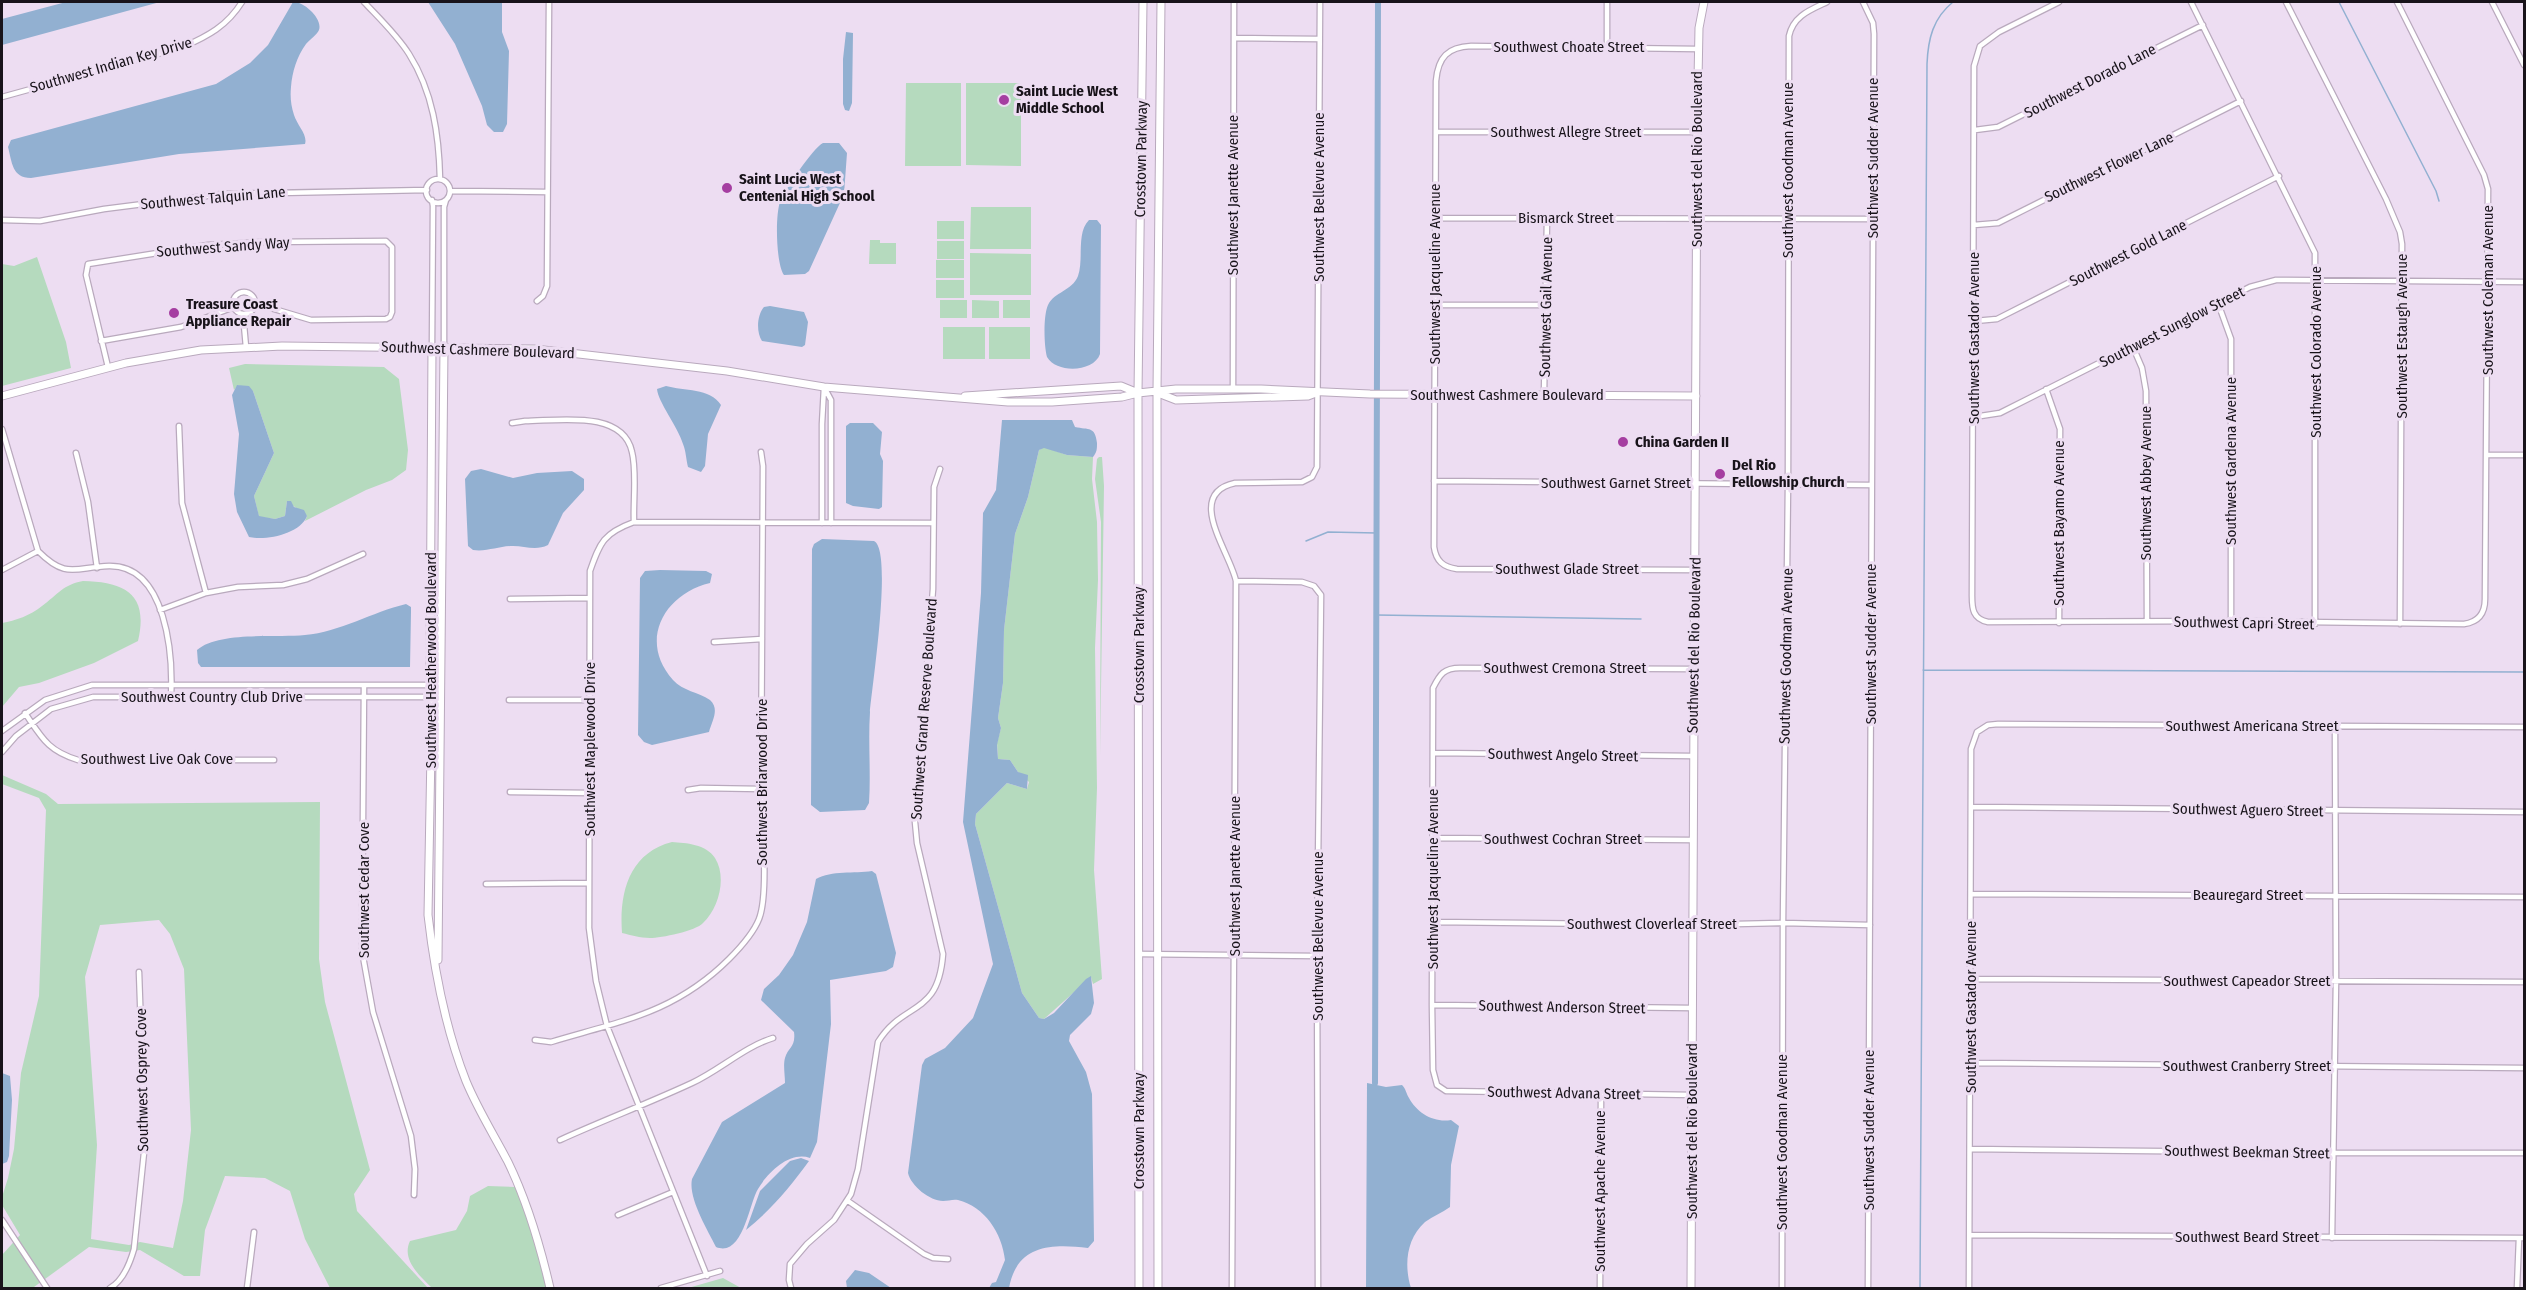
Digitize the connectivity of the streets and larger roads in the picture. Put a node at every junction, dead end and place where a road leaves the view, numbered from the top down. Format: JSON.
{"nodes":[{"id":1,"x":242,"y":2,"type":"edge"},
{"id":2,"x":364,"y":2,"type":"edge"},
{"id":3,"x":549,"y":2,"type":"edge"},
{"id":4,"x":1143,"y":2,"type":"edge"},
{"id":5,"x":1161,"y":2,"type":"edge"},
{"id":6,"x":1234,"y":2,"type":"edge"},
{"id":7,"x":1320,"y":2,"type":"edge"},
{"id":8,"x":1607,"y":2,"type":"edge"},
{"id":9,"x":1704,"y":2,"type":"edge"},
{"id":10,"x":1827,"y":2,"type":"edge"},
{"id":11,"x":1863,"y":2,"type":"edge"},
{"id":12,"x":2059,"y":2,"type":"edge"},
{"id":13,"x":2191,"y":2,"type":"edge"},
{"id":14,"x":2286,"y":2,"type":"edge"},
{"id":15,"x":2397,"y":2,"type":"edge"},
{"id":16,"x":2492,"y":2,"type":"edge"},
{"id":17,"x":2203,"y":25,"type":"junction"},
{"id":18,"x":1234,"y":38,"type":"junction"},
{"id":19,"x":1319,"y":39,"type":"junction"},
{"id":20,"x":1607,"y":47,"type":"junction"},
{"id":21,"x":1698,"y":49,"type":"junction"},
{"id":22,"x":1443,"y":56,"type":"joint"},
{"id":23,"x":2524,"y":65,"type":"edge"},
{"id":24,"x":2,"y":97,"type":"edge"},
{"id":25,"x":2241,"y":101,"type":"junction"},
{"id":26,"x":1975,"y":130,"type":"junction"},
{"id":27,"x":1436,"y":132,"type":"junction"},
{"id":28,"x":1697,"y":132,"type":"junction"},
{"id":29,"x":2279,"y":176,"type":"junction"},
{"id":30,"x":440,"y":179,"type":"junction"},
{"id":31,"x":427,"y":190,"type":"junction"},
{"id":32,"x":450,"y":191,"type":"junction"},
{"id":33,"x":547,"y":192,"type":"junction"},
{"id":34,"x":432,"y":200,"type":"junction"},
{"id":35,"x":446,"y":200,"type":"junction"},
{"id":36,"x":1435,"y":218,"type":"junction"},
{"id":37,"x":1696,"y":218,"type":"junction"},
{"id":38,"x":1547,"y":219,"type":"junction"},
{"id":39,"x":1788,"y":219,"type":"junction"},
{"id":40,"x":1873,"y":219,"type":"junction"},
{"id":41,"x":2,"y":220,"type":"edge"},
{"id":42,"x":1974,"y":225,"type":"junction"},
{"id":43,"x":443,"y":257,"type":"junction"},
{"id":44,"x":433,"y":259,"type":"junction"},
{"id":45,"x":2317,"y":280,"type":"junction"},
{"id":46,"x":2403,"y":280,"type":"junction"},
{"id":47,"x":2488,"y":282,"type":"junction"},
{"id":48,"x":2524,"y":282,"type":"edge"},
{"id":49,"x":537,"y":301,"type":"dead end"},
{"id":50,"x":254,"y":303,"type":"junction"},
{"id":51,"x":2218,"y":303,"type":"junction"},
{"id":52,"x":1435,"y":305,"type":"junction"},
{"id":53,"x":1545,"y":305,"type":"junction"},
{"id":54,"x":234,"y":307,"type":"junction"},
{"id":55,"x":243,"y":314,"type":"junction"},
{"id":56,"x":1975,"y":321,"type":"junction"},
{"id":57,"x":101,"y":341,"type":"junction"},
{"id":58,"x":246,"y":347,"type":"junction"},
{"id":59,"x":432,"y":347,"type":"junction"},
{"id":60,"x":444,"y":347,"type":"junction"},
{"id":61,"x":2133,"y":347,"type":"junction"},
{"id":62,"x":108,"y":367,"type":"junction"},
{"id":63,"x":824,"y":387,"type":"junction"},
{"id":64,"x":1233,"y":389,"type":"junction"},
{"id":65,"x":2046,"y":389,"type":"junction"},
{"id":66,"x":1157,"y":392,"type":"junction"},
{"id":67,"x":1138,"y":393,"type":"junction"},
{"id":68,"x":1319,"y":393,"type":"junction"},
{"id":69,"x":1434,"y":394,"type":"junction"},
{"id":70,"x":1544,"y":394,"type":"junction"},
{"id":71,"x":2,"y":396,"type":"edge"},
{"id":72,"x":1696,"y":396,"type":"junction"},
{"id":73,"x":957,"y":397,"type":"junction"},
{"id":74,"x":1974,"y":417,"type":"junction"},
{"id":75,"x":513,"y":423,"type":"dead end"},
{"id":76,"x":179,"y":426,"type":"dead end"},
{"id":77,"x":2,"y":429,"type":"edge"},
{"id":78,"x":761,"y":452,"type":"dead end"},
{"id":79,"x":76,"y":453,"type":"dead end"},
{"id":80,"x":2486,"y":455,"type":"junction"},
{"id":81,"x":2524,"y":455,"type":"edge"},
{"id":82,"x":940,"y":469,"type":"dead end"},
{"id":83,"x":1434,"y":481,"type":"junction"},
{"id":84,"x":1235,"y":483,"type":"joint"},
{"id":85,"x":1696,"y":483,"type":"junction"},
{"id":86,"x":1788,"y":484,"type":"junction"},
{"id":87,"x":1871,"y":485,"type":"junction"},
{"id":88,"x":634,"y":522,"type":"junction"},
{"id":89,"x":763,"y":523,"type":"junction"},
{"id":90,"x":822,"y":523,"type":"junction"},
{"id":91,"x":831,"y":523,"type":"junction"},
{"id":92,"x":933,"y":523,"type":"junction"},
{"id":93,"x":38,"y":551,"type":"junction"},
{"id":94,"x":363,"y":554,"type":"dead end"},
{"id":95,"x":1441,"y":563,"type":"joint"},
{"id":96,"x":97,"y":568,"type":"junction"},
{"id":97,"x":2,"y":570,"type":"edge"},
{"id":98,"x":1695,"y":570,"type":"junction"},
{"id":99,"x":1236,"y":581,"type":"junction"},
{"id":100,"x":206,"y":593,"type":"junction"},
{"id":101,"x":590,"y":598,"type":"junction"},
{"id":102,"x":510,"y":599,"type":"dead end"},
{"id":103,"x":2486,"y":599,"type":"joint"},
{"id":104,"x":160,"y":610,"type":"junction"},
{"id":105,"x":2147,"y":621,"type":"junction"},
{"id":106,"x":2231,"y":621,"type":"junction"},
{"id":107,"x":1988,"y":622,"type":"joint"},
{"id":108,"x":2059,"y":623,"type":"junction"},
{"id":109,"x":2315,"y":624,"type":"junction"},
{"id":110,"x":2400,"y":624,"type":"junction"},
{"id":111,"x":762,"y":639,"type":"junction"},
{"id":112,"x":714,"y":642,"type":"dead end"},
{"id":113,"x":1694,"y":669,"type":"junction"},
{"id":114,"x":1439,"y":675,"type":"joint"},
{"id":115,"x":172,"y":684,"type":"junction"},
{"id":116,"x":364,"y":685,"type":"junction"},
{"id":117,"x":436,"y":685,"type":"junction"},
{"id":118,"x":364,"y":696,"type":"junction"},
{"id":119,"x":436,"y":697,"type":"junction"},
{"id":120,"x":171,"y":698,"type":"junction"},
{"id":121,"x":509,"y":700,"type":"dead end"},
{"id":122,"x":590,"y":700,"type":"junction"},
{"id":123,"x":25,"y":713,"type":"junction"},
{"id":124,"x":32,"y":723,"type":"junction"},
{"id":125,"x":2336,"y":727,"type":"junction"},
{"id":126,"x":2524,"y":727,"type":"edge"},
{"id":127,"x":1980,"y":728,"type":"joint"},
{"id":128,"x":2,"y":731,"type":"edge"},
{"id":129,"x":2,"y":752,"type":"edge"},
{"id":130,"x":1434,"y":753,"type":"junction"},
{"id":131,"x":1692,"y":756,"type":"junction"},
{"id":132,"x":274,"y":760,"type":"dead end"},
{"id":133,"x":761,"y":789,"type":"junction"},
{"id":134,"x":688,"y":790,"type":"dead end"},
{"id":135,"x":510,"y":792,"type":"dead end"},
{"id":136,"x":590,"y":793,"type":"junction"},
{"id":137,"x":1971,"y":807,"type":"junction"},
{"id":138,"x":2335,"y":810,"type":"junction"},
{"id":139,"x":2524,"y":812,"type":"edge"},
{"id":140,"x":1433,"y":838,"type":"junction"},
{"id":141,"x":1693,"y":840,"type":"junction"},
{"id":142,"x":590,"y":883,"type":"junction"},
{"id":143,"x":486,"y":884,"type":"dead end"},
{"id":144,"x":1972,"y":894,"type":"junction"},
{"id":145,"x":2335,"y":896,"type":"junction"},
{"id":146,"x":2524,"y":897,"type":"edge"},
{"id":147,"x":1433,"y":922,"type":"junction"},
{"id":148,"x":1783,"y":923,"type":"junction"},
{"id":149,"x":1693,"y":925,"type":"junction"},
{"id":150,"x":1870,"y":925,"type":"junction"},
{"id":151,"x":1139,"y":954,"type":"junction"},
{"id":152,"x":1158,"y":954,"type":"junction"},
{"id":153,"x":1234,"y":955,"type":"junction"},
{"id":154,"x":1317,"y":956,"type":"junction"},
{"id":155,"x":139,"y":972,"type":"dead end"},
{"id":156,"x":1970,"y":979,"type":"junction"},
{"id":157,"x":2336,"y":981,"type":"junction"},
{"id":158,"x":2524,"y":982,"type":"edge"},
{"id":159,"x":1432,"y":1005,"type":"junction"},
{"id":160,"x":1692,"y":1008,"type":"junction"},
{"id":161,"x":607,"y":1026,"type":"junction"},
{"id":162,"x":773,"y":1038,"type":"dead end"},
{"id":163,"x":535,"y":1040,"type":"dead end"},
{"id":164,"x":1970,"y":1063,"type":"junction"},
{"id":165,"x":2334,"y":1066,"type":"junction"},
{"id":166,"x":2524,"y":1068,"type":"edge"},
{"id":167,"x":1437,"y":1085,"type":"joint"},
{"id":168,"x":1601,"y":1094,"type":"junction"},
{"id":169,"x":1693,"y":1095,"type":"junction"},
{"id":170,"x":637,"y":1106,"type":"junction"},
{"id":171,"x":560,"y":1140,"type":"dead end"},
{"id":172,"x":1970,"y":1149,"type":"junction"},
{"id":173,"x":2333,"y":1153,"type":"junction"},
{"id":174,"x":2524,"y":1153,"type":"edge"},
{"id":175,"x":673,"y":1192,"type":"junction"},
{"id":176,"x":414,"y":1195,"type":"dead end"},
{"id":177,"x":848,"y":1201,"type":"junction"},
{"id":178,"x":618,"y":1215,"type":"dead end"},
{"id":179,"x":2,"y":1220,"type":"edge"},
{"id":180,"x":254,"y":1232,"type":"dead end"},
{"id":181,"x":1970,"y":1235,"type":"junction"},
{"id":182,"x":2332,"y":1238,"type":"junction"},
{"id":183,"x":2522,"y":1238,"type":"edge"},
{"id":184,"x":948,"y":1260,"type":"dead end"},
{"id":185,"x":720,"y":1271,"type":"dead end"},
{"id":186,"x":707,"y":1276,"type":"junction"},
{"id":187,"x":119,"y":1286,"type":"edge"},
{"id":188,"x":47,"y":1288,"type":"edge"},
{"id":189,"x":110,"y":1288,"type":"edge"},
{"id":190,"x":247,"y":1288,"type":"edge"},
{"id":191,"x":550,"y":1288,"type":"edge"},
{"id":192,"x":661,"y":1288,"type":"edge"},
{"id":193,"x":791,"y":1288,"type":"edge"},
{"id":194,"x":1139,"y":1288,"type":"edge"},
{"id":195,"x":1158,"y":1288,"type":"edge"},
{"id":196,"x":1232,"y":1288,"type":"edge"},
{"id":197,"x":1318,"y":1288,"type":"edge"},
{"id":198,"x":1600,"y":1288,"type":"edge"},
{"id":199,"x":1691,"y":1288,"type":"edge"},
{"id":200,"x":1782,"y":1288,"type":"edge"},
{"id":201,"x":1868,"y":1288,"type":"edge"},
{"id":202,"x":1969,"y":1288,"type":"edge"},
{"id":203,"x":2517,"y":1288,"type":"edge"}],
"edges":[{"from":1,"to":24,"type":"street","name":"Southwest Indian Key Drive"},
{"from":2,"to":30,"type":"street"},
{"from":3,"to":33,"type":"street"},
{"from":4,"to":67,"type":"street","name":"Crosstown Parkway"},
{"from":5,"to":66,"type":"street","name":"Crosstown Parkway"},
{"from":6,"to":18,"type":"street","name":"Southwest Janette Avenue"},
{"from":7,"to":19,"type":"street","name":"Southwest Bellevue Avenue"},
{"from":8,"to":20,"type":"street"},
{"from":9,"to":21,"type":"street","name":"Southwest del Rio Boulevard"},
{"from":10,"to":39,"type":"street","name":"Southwest Goodman Avenue"},
{"from":11,"to":40,"type":"street","name":"Southwest Sudder Avenue"},
{"from":12,"to":26,"type":"street","name":"Southwest Gastador Avenue"},
{"from":13,"to":17,"type":"street","name":"Southwest Colorado Avenue"},
{"from":14,"to":46,"type":"street","name":"Southwest Estaugh Avenue"},
{"from":15,"to":47,"type":"street","name":"Southwest Coleman Avenue"},
{"from":16,"to":23,"type":"street"},
{"from":17,"to":25,"type":"street","name":"Southwest Colorado Avenue"},
{"from":17,"to":26,"type":"street","name":"Southwest Dorado Lane"},
{"from":18,"to":19,"type":"street"},
{"from":18,"to":64,"type":"street","name":"Southwest Janette Avenue"},
{"from":19,"to":68,"type":"street","name":"Southwest Bellevue Avenue"},
{"from":20,"to":21,"type":"street","name":"Southwest Choate Street"},
{"from":20,"to":22,"type":"street","name":"Southwest Choate Street"},
{"from":21,"to":28,"type":"street","name":"Southwest del Rio Boulevard"},
{"from":22,"to":27,"type":"street","name":"Southwest Jacqueline Avenue"},
{"from":25,"to":29,"type":"street","name":"Southwest Colorado Avenue"},
{"from":25,"to":42,"type":"street","name":"Southwest Flower Lane"},
{"from":26,"to":42,"type":"street","name":"Southwest Gastador Avenue"},
{"from":27,"to":28,"type":"street","name":"Southwest Allegre Street"},
{"from":27,"to":36,"type":"street","name":"Southwest Jacqueline Avenue"},
{"from":28,"to":37,"type":"street","name":"Southwest del Rio Boulevard"},
{"from":29,"to":45,"type":"street","name":"Southwest Colorado Avenue"},
{"from":29,"to":56,"type":"street","name":"Southwest Gold Lane"},
{"from":30,"to":31,"type":"street"},
{"from":30,"to":32,"type":"street"},
{"from":31,"to":34,"type":"street"},
{"from":31,"to":41,"type":"street","name":"Southwest Talquin Lane"},
{"from":32,"to":33,"type":"street"},
{"from":32,"to":35,"type":"street"},
{"from":33,"to":49,"type":"street"},
{"from":34,"to":35,"type":"street"},
{"from":34,"to":44,"type":"street"},
{"from":35,"to":43,"type":"street"},
{"from":36,"to":38,"type":"street","name":"Bismarck Street"},
{"from":36,"to":52,"type":"street","name":"Southwest Jacqueline Avenue"},
{"from":37,"to":38,"type":"street","name":"Bismarck Street"},
{"from":37,"to":39,"type":"street","name":"Bismarck Street"},
{"from":37,"to":72,"type":"street","name":"Southwest del Rio Boulevard"},
{"from":38,"to":53,"type":"street","name":"Southwest Gail Avenue"},
{"from":39,"to":40,"type":"street","name":"Bismarck Street"},
{"from":39,"to":86,"type":"street","name":"Southwest Goodman Avenue"},
{"from":40,"to":87,"type":"street","name":"Southwest Sudder Avenue"},
{"from":42,"to":56,"type":"street","name":"Southwest Gastador Avenue"},
{"from":43,"to":44,"type":"street"},
{"from":43,"to":60,"type":"street"},
{"from":44,"to":59,"type":"street"},
{"from":45,"to":46,"type":"street","name":"Southwest Sunglow Street"},
{"from":45,"to":51,"type":"street","name":"Southwest Sunglow Street"},
{"from":45,"to":109,"type":"street","name":"Southwest Colorado Avenue"},
{"from":46,"to":47,"type":"street","name":"Southwest Sunglow Street"},
{"from":46,"to":110,"type":"street","name":"Southwest Estaugh Avenue"},
{"from":47,"to":48,"type":"street","name":"Southwest Sunglow Street"},
{"from":47,"to":80,"type":"street","name":"Southwest Coleman Avenue"},
{"from":50,"to":54,"type":"street"},
{"from":50,"to":55,"type":"street"},
{"from":50,"to":57,"type":"street","name":"Southwest Sandy Way"},
{"from":51,"to":61,"type":"street","name":"Southwest Sunglow Street"},
{"from":51,"to":106,"type":"street","name":"Southwest Gardena Avenue"},
{"from":52,"to":53,"type":"street"},
{"from":52,"to":69,"type":"street","name":"Southwest Jacqueline Avenue"},
{"from":53,"to":70,"type":"street","name":"Southwest Gail Avenue"},
{"from":54,"to":55,"type":"street"},
{"from":54,"to":57,"type":"street"},
{"from":55,"to":58,"type":"street"},
{"from":56,"to":74,"type":"street","name":"Southwest Gastador Avenue"},
{"from":57,"to":62,"type":"street","name":"Southwest Sandy Way"},
{"from":58,"to":59,"type":"street","name":"Southwest Cashmere Boulevard"},
{"from":58,"to":62,"type":"street","name":"Southwest Cashmere Boulevard"},
{"from":59,"to":60,"type":"street","name":"Southwest Cashmere Boulevard"},
{"from":59,"to":117,"type":"street","name":"Southwest Heatherwood Boulevard"},
{"from":60,"to":63,"type":"street","name":"Southwest Cashmere Boulevard"},
{"from":60,"to":117,"type":"street","name":"Southwest Heatherwood Boulevard"},
{"from":61,"to":65,"type":"street","name":"Southwest Sunglow Street"},
{"from":61,"to":105,"type":"street","name":"Southwest Abbey Avenue"},
{"from":62,"to":71,"type":"street","name":"Southwest Cashmere Boulevard"},
{"from":63,"to":73,"type":"street","name":"Southwest Cashmere Boulevard"},
{"from":63,"to":90,"type":"street"},
{"from":63,"to":91,"type":"street"},
{"from":64,"to":66,"type":"street","name":"Southwest Cashmere Boulevard"},
{"from":64,"to":68,"type":"street","name":"Southwest Cashmere Boulevard"},
{"from":65,"to":74,"type":"street","name":"Southwest Sunglow Street"},
{"from":65,"to":108,"type":"street","name":"Southwest Bayamo Avenue"},
{"from":66,"to":67,"type":"street","name":"Southwest Cashmere Boulevard"},
{"from":66,"to":68,"type":"street","name":"Southwest Cashmere Boulevard"},
{"from":66,"to":152,"type":"street","name":"Crosstown Parkway"},
{"from":67,"to":73,"type":"street","name":"Southwest Cashmere Boulevard"},
{"from":67,"to":73,"type":"street","name":"Southwest Cashmere Boulevard"},
{"from":67,"to":151,"type":"street","name":"Crosstown Parkway"},
{"from":68,"to":69,"type":"street","name":"Southwest Cashmere Boulevard"},
{"from":68,"to":84,"type":"street","name":"Southwest Bellevue Avenue"},
{"from":69,"to":70,"type":"street","name":"Southwest Cashmere Boulevard"},
{"from":69,"to":83,"type":"street","name":"Southwest Jacqueline Avenue"},
{"from":70,"to":72,"type":"street","name":"Southwest Cashmere Boulevard"},
{"from":72,"to":85,"type":"street","name":"Southwest del Rio Boulevard"},
{"from":74,"to":107,"type":"street","name":"Southwest Gastador Avenue"},
{"from":75,"to":88,"type":"street"},
{"from":76,"to":100,"type":"street"},
{"from":77,"to":93,"type":"street"},
{"from":78,"to":89,"type":"street","name":"Southwest Briarwood Drive"},
{"from":79,"to":96,"type":"street"},
{"from":80,"to":81,"type":"street"},
{"from":80,"to":103,"type":"street","name":"Southwest Coleman Avenue"},
{"from":82,"to":92,"type":"street","name":"Southwest Grand Reserve Boulevard"},
{"from":83,"to":85,"type":"street","name":"Southwest Garnet Street"},
{"from":83,"to":95,"type":"street","name":"Southwest Jacqueline Avenue"},
{"from":84,"to":99,"type":"street","name":"Southwest Janette Avenue"},
{"from":85,"to":86,"type":"street","name":"Southwest Garnet Street"},
{"from":85,"to":98,"type":"street","name":"Southwest del Rio Boulevard"},
{"from":86,"to":87,"type":"street","name":"Southwest Garnet Street"},
{"from":86,"to":148,"type":"street","name":"Southwest Goodman Avenue"},
{"from":87,"to":150,"type":"street","name":"Southwest Sudder Avenue"},
{"from":88,"to":89,"type":"street","name":"Southwest Maplewood Drive"},
{"from":88,"to":101,"type":"street","name":"Southwest Maplewood Drive"},
{"from":89,"to":90,"type":"street","name":"Southwest Maplewood Drive"},
{"from":89,"to":111,"type":"street","name":"Southwest Briarwood Drive"},
{"from":90,"to":91,"type":"street","name":"Southwest Maplewood Drive"},
{"from":91,"to":92,"type":"street","name":"Southwest Maplewood Drive"},
{"from":92,"to":177,"type":"street","name":"Southwest Grand Reserve Boulevard"},
{"from":93,"to":96,"type":"street"},
{"from":93,"to":97,"type":"street"},
{"from":94,"to":100,"type":"street"},
{"from":95,"to":98,"type":"street","name":"Southwest Glade Street"},
{"from":96,"to":104,"type":"street"},
{"from":98,"to":113,"type":"street","name":"Southwest del Rio Boulevard"},
{"from":99,"to":153,"type":"street","name":"Southwest Janette Avenue"},
{"from":99,"to":154,"type":"street","name":"Southwest Bellevue Avenue"},
{"from":100,"to":104,"type":"street"},
{"from":101,"to":102,"type":"street"},
{"from":101,"to":122,"type":"street","name":"Southwest Maplewood Drive"},
{"from":103,"to":110,"type":"street","name":"Southwest Capri Street"},
{"from":104,"to":115,"type":"street"},
{"from":105,"to":106,"type":"street","name":"Southwest Capri Street"},
{"from":105,"to":108,"type":"street","name":"Southwest Capri Street"},
{"from":106,"to":109,"type":"street","name":"Southwest Capri Street"},
{"from":107,"to":108,"type":"street","name":"Southwest Capri Street"},
{"from":109,"to":110,"type":"street","name":"Southwest Capri Street"},
{"from":111,"to":112,"type":"street"},
{"from":111,"to":133,"type":"street","name":"Southwest Briarwood Drive"},
{"from":113,"to":114,"type":"street","name":"Southwest Cremona Street"},
{"from":113,"to":131,"type":"street","name":"Southwest del Rio Boulevard"},
{"from":114,"to":130,"type":"street","name":"Southwest Jacqueline Avenue"},
{"from":115,"to":116,"type":"street","name":"Southwest Country Club Drive"},
{"from":115,"to":120,"type":"street"},
{"from":115,"to":123,"type":"street","name":"Southwest Country Club Drive"},
{"from":116,"to":117,"type":"street","name":"Southwest Country Club Drive"},
{"from":116,"to":118,"type":"street","name":"Southwest Cedar Cove"},
{"from":117,"to":119,"type":"street","name":"Southwest Heatherwood Boulevard"},
{"from":118,"to":119,"type":"street","name":"Southwest Country Club Drive"},
{"from":118,"to":120,"type":"street","name":"Southwest Country Club Drive"},
{"from":118,"to":176,"type":"street","name":"Southwest Cedar Cove"},
{"from":119,"to":191,"type":"street","name":"Southwest Heatherwood Boulevard"},
{"from":120,"to":124,"type":"street","name":"Southwest Country Club Drive"},
{"from":121,"to":122,"type":"street"},
{"from":122,"to":136,"type":"street","name":"Southwest Maplewood Drive"},
{"from":123,"to":124,"type":"street","name":"Southwest Live Oak Cove"},
{"from":123,"to":128,"type":"street","name":"Southwest Country Club Drive"},
{"from":124,"to":129,"type":"street","name":"Southwest Country Club Drive"},
{"from":124,"to":132,"type":"street","name":"Southwest Live Oak Cove"},
{"from":125,"to":126,"type":"street","name":"Southwest Americana Street"},
{"from":125,"to":127,"type":"street","name":"Southwest Americana Street"},
{"from":125,"to":138,"type":"street"},
{"from":127,"to":137,"type":"street","name":"Southwest Gastador Avenue"},
{"from":130,"to":131,"type":"street","name":"Southwest Angelo Street"},
{"from":130,"to":140,"type":"street","name":"Southwest Jacqueline Avenue"},
{"from":131,"to":141,"type":"street","name":"Southwest del Rio Boulevard"},
{"from":133,"to":134,"type":"street"},
{"from":133,"to":161,"type":"street","name":"Southwest Briarwood Drive"},
{"from":135,"to":136,"type":"street"},
{"from":136,"to":142,"type":"street","name":"Southwest Maplewood Drive"},
{"from":137,"to":138,"type":"street","name":"Southwest Aguero Street"},
{"from":137,"to":144,"type":"street","name":"Southwest Gastador Avenue"},
{"from":138,"to":139,"type":"street","name":"Southwest Aguero Street"},
{"from":138,"to":145,"type":"street"},
{"from":140,"to":141,"type":"street","name":"Southwest Cochran Street"},
{"from":140,"to":147,"type":"street","name":"Southwest Jacqueline Avenue"},
{"from":141,"to":149,"type":"street","name":"Southwest del Rio Boulevard"},
{"from":142,"to":143,"type":"street"},
{"from":142,"to":161,"type":"street","name":"Southwest Maplewood Drive"},
{"from":144,"to":145,"type":"street","name":"Beauregard Street"},
{"from":144,"to":156,"type":"street","name":"Southwest Gastador Avenue"},
{"from":145,"to":146,"type":"street","name":"Beauregard Street"},
{"from":145,"to":157,"type":"street"},
{"from":147,"to":149,"type":"street","name":"Southwest Cloverleaf Street"},
{"from":147,"to":159,"type":"street","name":"Southwest Jacqueline Avenue"},
{"from":148,"to":149,"type":"street","name":"Southwest Cloverleaf Street"},
{"from":148,"to":150,"type":"street","name":"Southwest Cloverleaf Street"},
{"from":148,"to":200,"type":"street","name":"Southwest Goodman Avenue"},
{"from":149,"to":160,"type":"street","name":"Southwest del Rio Boulevard"},
{"from":150,"to":201,"type":"street","name":"Southwest Sudder Avenue"},
{"from":151,"to":152,"type":"street"},
{"from":151,"to":194,"type":"street","name":"Crosstown Parkway"},
{"from":152,"to":153,"type":"street"},
{"from":152,"to":195,"type":"street","name":"Crosstown Parkway"},
{"from":153,"to":154,"type":"street"},
{"from":153,"to":196,"type":"street","name":"Southwest Janette Avenue"},
{"from":154,"to":197,"type":"street","name":"Southwest Bellevue Avenue"},
{"from":155,"to":187,"type":"street","name":"Southwest Osprey Cove"},
{"from":156,"to":157,"type":"street","name":"Southwest Capeador Street"},
{"from":156,"to":164,"type":"street","name":"Southwest Gastador Avenue"},
{"from":157,"to":158,"type":"street","name":"Southwest Capeador Street"},
{"from":157,"to":165,"type":"street"},
{"from":159,"to":160,"type":"street","name":"Southwest Anderson Street"},
{"from":159,"to":167,"type":"street","name":"Southwest Jacqueline Avenue"},
{"from":160,"to":169,"type":"street","name":"Southwest del Rio Boulevard"},
{"from":161,"to":163,"type":"street","name":"Southwest Briarwood Drive"},
{"from":161,"to":170,"type":"street","name":"Southwest Maplewood Drive"},
{"from":162,"to":170,"type":"street"},
{"from":164,"to":165,"type":"street","name":"Southwest Cranberry Street"},
{"from":164,"to":172,"type":"street","name":"Southwest Gastador Avenue"},
{"from":165,"to":166,"type":"street","name":"Southwest Cranberry Street"},
{"from":165,"to":173,"type":"street"},
{"from":167,"to":168,"type":"street","name":"Southwest Advana Street"},
{"from":168,"to":169,"type":"street","name":"Southwest Advana Street"},
{"from":168,"to":198,"type":"street","name":"Southwest Apache Avenue"},
{"from":169,"to":199,"type":"street","name":"Southwest del Rio Boulevard"},
{"from":170,"to":171,"type":"street"},
{"from":170,"to":175,"type":"street","name":"Southwest Maplewood Drive"},
{"from":172,"to":173,"type":"street","name":"Southwest Beekman Street"},
{"from":172,"to":181,"type":"street","name":"Southwest Gastador Avenue"},
{"from":173,"to":174,"type":"street","name":"Southwest Beekman Street"},
{"from":173,"to":182,"type":"street"},
{"from":175,"to":178,"type":"street"},
{"from":175,"to":186,"type":"street","name":"Southwest Maplewood Drive"},
{"from":177,"to":184,"type":"street"},
{"from":177,"to":193,"type":"street","name":"Southwest Grand Reserve Boulevard"},
{"from":179,"to":188,"type":"street"},
{"from":180,"to":190,"type":"street"},
{"from":181,"to":182,"type":"street","name":"Southwest Beard Street"},
{"from":181,"to":202,"type":"street","name":"Southwest Gastador Avenue"},
{"from":182,"to":183,"type":"street","name":"Southwest Beard Street"},
{"from":183,"to":203,"type":"street"},
{"from":185,"to":186,"type":"street"},
{"from":186,"to":192,"type":"street"},
{"from":187,"to":189,"type":"street","name":"Southwest Osprey Cove"}]}
